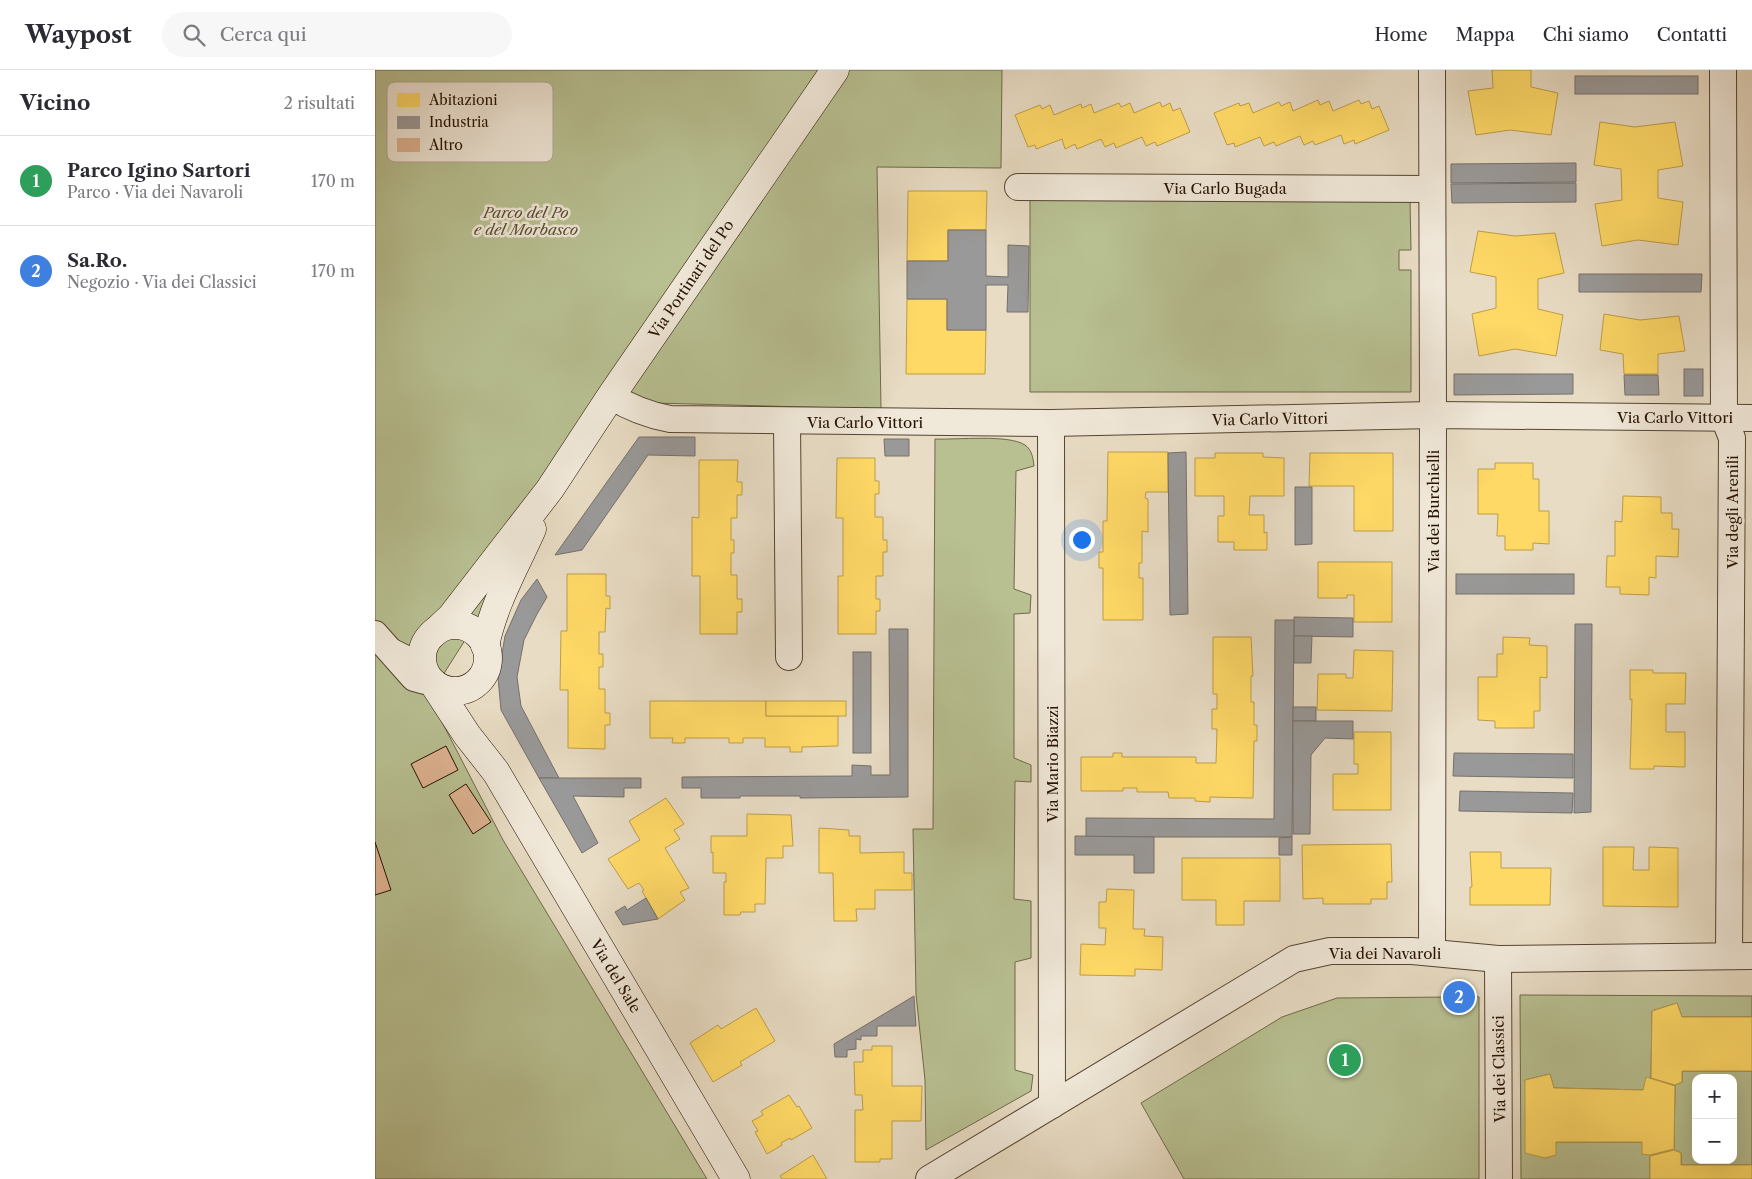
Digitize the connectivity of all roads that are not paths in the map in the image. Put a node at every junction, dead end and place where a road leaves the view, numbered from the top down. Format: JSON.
{"nodes":[{"id":1,"x":835,"y":70,"type":"edge"},
{"id":2,"x":1432,"y":70,"type":"edge"},
{"id":3,"x":1723,"y":70,"type":"edge"},
{"id":4,"x":1018,"y":187,"type":"dead end"},
{"id":5,"x":1432,"y":189,"type":"junction"},
{"id":6,"x":611,"y":396,"type":"junction"},
{"id":7,"x":1433,"y":415,"type":"junction"},
{"id":8,"x":1724,"y":418,"type":"junction"},
{"id":9,"x":1752,"y":418,"type":"edge"},
{"id":10,"x":787,"y":421,"type":"junction"},
{"id":11,"x":1051,"y":423,"type":"junction"},
{"id":12,"x":550,"y":489,"type":"junction"},
{"id":13,"x":428,"y":642,"type":"junction"},
{"id":14,"x":384,"y":643,"type":"edge"},
{"id":15,"x":485,"y":646,"type":"junction"},
{"id":16,"x":789,"y":657,"type":"dead end"},
{"id":17,"x":481,"y":679,"type":"junction"},
{"id":18,"x":430,"y":680,"type":"junction"},
{"id":19,"x":496,"y":772,"type":"junction"},
{"id":20,"x":1432,"y":952,"type":"junction"},
{"id":21,"x":1740,"y":956,"type":"edge"},
{"id":22,"x":1498,"y":959,"type":"junction"},
{"id":23,"x":1052,"y":1105,"type":"junction"},
{"id":24,"x":736,"y":1179,"type":"edge"},
{"id":25,"x":929,"y":1179,"type":"edge"},
{"id":26,"x":1499,"y":1179,"type":"edge"}],
"edges":[{"from":1,"to":6,"type":"street","name":"Via Portinari del Po"},
{"from":2,"to":5,"type":"street","name":"Via dei Burchielli"},
{"from":3,"to":8,"type":"street","name":"Via degli Arenili"},
{"from":4,"to":5,"type":"street","name":"Via Carlo Bugada"},
{"from":5,"to":7,"type":"street","name":"Via dei Burchielli"},
{"from":6,"to":10,"type":"street","name":"Via Carlo Vittori"},
{"from":6,"to":12,"type":"street","name":"Via Portinari del Po"},
{"from":7,"to":8,"type":"street","name":"Via Carlo Vittori"},
{"from":7,"to":11,"type":"street","name":"Via Carlo Vittori"},
{"from":7,"to":20,"type":"street","name":"Via dei Burchielli"},
{"from":8,"to":9,"type":"street","name":"Via Carlo Vittori"},
{"from":8,"to":21,"type":"street","name":"Via degli Arenili"},
{"from":10,"to":11,"type":"street","name":"Via Carlo Vittori"},
{"from":10,"to":16,"type":"street","name":"Via Carlo Vittori"},
{"from":11,"to":23,"type":"street","name":"Via Mario Biazzi"},
{"from":12,"to":13,"type":"street","name":"Via Portinari del Po"},
{"from":12,"to":15,"type":"street","name":"Via Portinari del Po"},
{"from":13,"to":14,"type":"street"},
{"from":13,"to":15,"type":"street"},
{"from":13,"to":18,"type":"street","name":"Via del Sale"},
{"from":14,"to":18,"type":"street"},
{"from":15,"to":17,"type":"street","name":"Via del Sale"},
{"from":17,"to":18,"type":"street"},
{"from":17,"to":19,"type":"street","name":"Via del Sale"},
{"from":18,"to":19,"type":"street","name":"Via del Sale"},
{"from":19,"to":24,"type":"street","name":"Via del Sale"},
{"from":20,"to":22,"type":"street","name":"Via dei Navaroli"},
{"from":20,"to":23,"type":"street","name":"Via dei Navaroli"},
{"from":21,"to":22,"type":"street","name":"Via dei Navaroli"},
{"from":22,"to":26,"type":"street","name":"Via dei Classici"},
{"from":23,"to":25,"type":"street","name":"Via dei Navaroli"}]}
